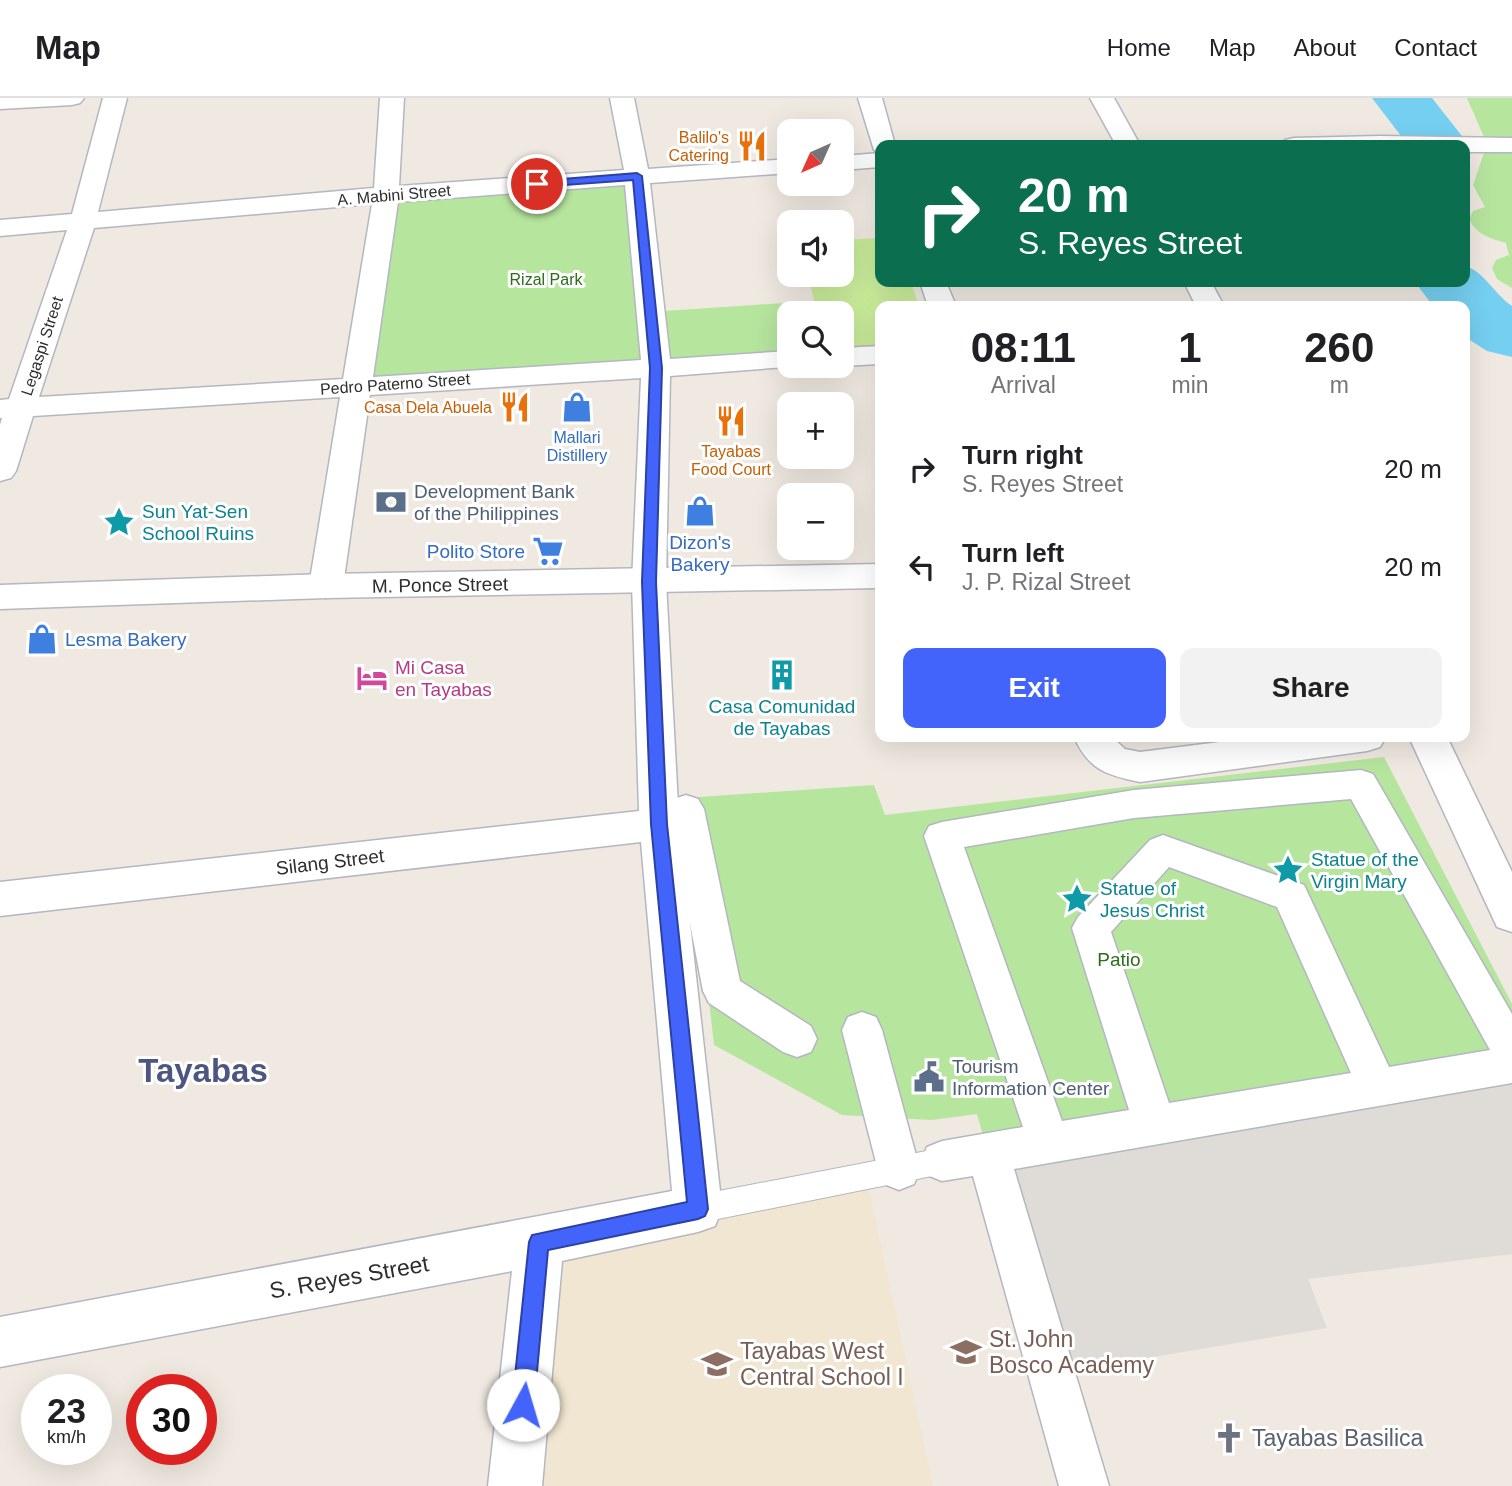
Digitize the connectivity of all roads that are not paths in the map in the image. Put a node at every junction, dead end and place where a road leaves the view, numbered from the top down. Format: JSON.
{"nodes":[{"id":1,"x":72,"y":98,"type":"edge"},
{"id":2,"x":116,"y":98,"type":"edge"},
{"id":3,"x":391,"y":98,"type":"edge"},
{"id":4,"x":622,"y":98,"type":"edge"},
{"id":5,"x":870,"y":98,"type":"edge"},
{"id":6,"x":1102,"y":98,"type":"edge"},
{"id":7,"x":0,"y":102,"type":"edge"},
{"id":8,"x":882,"y":140,"type":"edge"},
{"id":9,"x":1125,"y":140,"type":"edge"},
{"id":10,"x":1470,"y":144,"type":"edge"},
{"id":11,"x":1512,"y":145,"type":"edge"},
{"id":12,"x":875,"y":160,"type":"edge"},
{"id":13,"x":854,"y":162,"type":"edge"},
{"id":14,"x":777,"y":167,"type":"edge"},
{"id":15,"x":637,"y":176,"type":"junction"},
{"id":16,"x":386,"y":195,"type":"junction"},
{"id":17,"x":83,"y":221,"type":"junction"},
{"id":18,"x":0,"y":228,"type":"edge"},
{"id":19,"x":875,"y":355,"type":"edge"},
{"id":20,"x":854,"y":356,"type":"edge"},
{"id":21,"x":777,"y":361,"type":"edge"},
{"id":22,"x":656,"y":368,"type":"junction"},
{"id":23,"x":356,"y":387,"type":"junction"},
{"id":24,"x":11,"y":408,"type":"edge"},
{"id":25,"x":0,"y":471,"type":"edge"},
{"id":26,"x":875,"y":576,"type":"edge"},
{"id":27,"x":649,"y":582,"type":"junction"},
{"id":28,"x":326,"y":586,"type":"junction"},
{"id":29,"x":0,"y":597,"type":"edge"},
{"id":30,"x":1297,"y":742,"type":"edge"},
{"id":31,"x":1430,"y":742,"type":"edge"},
{"id":32,"x":1116,"y":755,"type":"edge"},
{"id":33,"x":1134,"y":804,"type":"junction"},
{"id":34,"x":672,"y":816,"type":"junction"},
{"id":35,"x":1163,"y":849,"type":"junction"},
{"id":36,"x":0,"y":899,"type":"edge"},
{"id":37,"x":1512,"y":915,"type":"edge"},
{"id":38,"x":862,"y":1030,"type":"dead end"},
{"id":39,"x":797,"y":1039,"type":"dead end"},
{"id":40,"x":1512,"y":1052,"type":"edge"},
{"id":41,"x":1512,"y":1065,"type":"edge"},
{"id":42,"x":1378,"y":1087,"type":"junction"},
{"id":43,"x":1155,"y":1125,"type":"junction"},
{"id":44,"x":1049,"y":1143,"type":"junction"},
{"id":45,"x":988,"y":1153,"type":"junction"},
{"id":46,"x":942,"y":1161,"type":"joint"},
{"id":47,"x":899,"y":1170,"type":"junction"},
{"id":48,"x":698,"y":1209,"type":"junction"},
{"id":49,"x":539,"y":1242,"type":"junction"},
{"id":50,"x":0,"y":1342,"type":"edge"},
{"id":51,"x":515,"y":1486,"type":"edge"},
{"id":52,"x":1084,"y":1486,"type":"edge"}],
"edges":[{"from":1,"to":7,"type":"street"},
{"from":2,"to":17,"type":"street","name":"Legaspi Street"},
{"from":3,"to":16,"type":"street"},
{"from":4,"to":15,"type":"street"},
{"from":5,"to":8,"type":"street"},
{"from":6,"to":9,"type":"street"},
{"from":10,"to":11,"type":"street"},
{"from":12,"to":13,"type":"street"},
{"from":14,"to":15,"type":"street","name":"A. Mabini Street"},
{"from":15,"to":16,"type":"street","name":"A. Mabini Street"},
{"from":15,"to":22,"type":"street"},
{"from":16,"to":17,"type":"street","name":"A. Mabini Street"},
{"from":16,"to":23,"type":"street"},
{"from":17,"to":18,"type":"street","name":"A. Mabini Street"},
{"from":17,"to":24,"type":"street","name":"Legaspi Street"},
{"from":19,"to":20,"type":"street"},
{"from":21,"to":22,"type":"street","name":"Pedro Paterno Street"},
{"from":22,"to":23,"type":"street","name":"Pedro Paterno Street"},
{"from":22,"to":27,"type":"street"},
{"from":23,"to":24,"type":"street","name":"Pedro Paterno Street"},
{"from":23,"to":28,"type":"street"},
{"from":24,"to":25,"type":"street","name":"Legaspi Street"},
{"from":26,"to":27,"type":"street","name":"M. Ponce Street"},
{"from":27,"to":28,"type":"street","name":"M. Ponce Street"},
{"from":27,"to":34,"type":"street"},
{"from":28,"to":29,"type":"street","name":"M. Ponce Street"},
{"from":30,"to":32,"type":"street"},
{"from":31,"to":37,"type":"street"},
{"from":32,"to":33,"type":"street"},
{"from":33,"to":35,"type":"street"},
{"from":33,"to":40,"type":"street"},
{"from":33,"to":44,"type":"street"},
{"from":34,"to":36,"type":"street","name":"Silang Street"},
{"from":34,"to":39,"type":"street"},
{"from":34,"to":48,"type":"street"},
{"from":35,"to":42,"type":"street"},
{"from":35,"to":43,"type":"street"},
{"from":38,"to":47,"type":"street"},
{"from":41,"to":42,"type":"street"},
{"from":42,"to":43,"type":"street"},
{"from":43,"to":44,"type":"street"},
{"from":44,"to":45,"type":"street"},
{"from":45,"to":46,"type":"street"},
{"from":45,"to":52,"type":"street"},
{"from":46,"to":47,"type":"lane"},
{"from":47,"to":48,"type":"lane"},
{"from":48,"to":49,"type":"street","name":"S. Reyes Street"},
{"from":49,"to":50,"type":"street","name":"S. Reyes Street"},
{"from":49,"to":51,"type":"street"}]}
